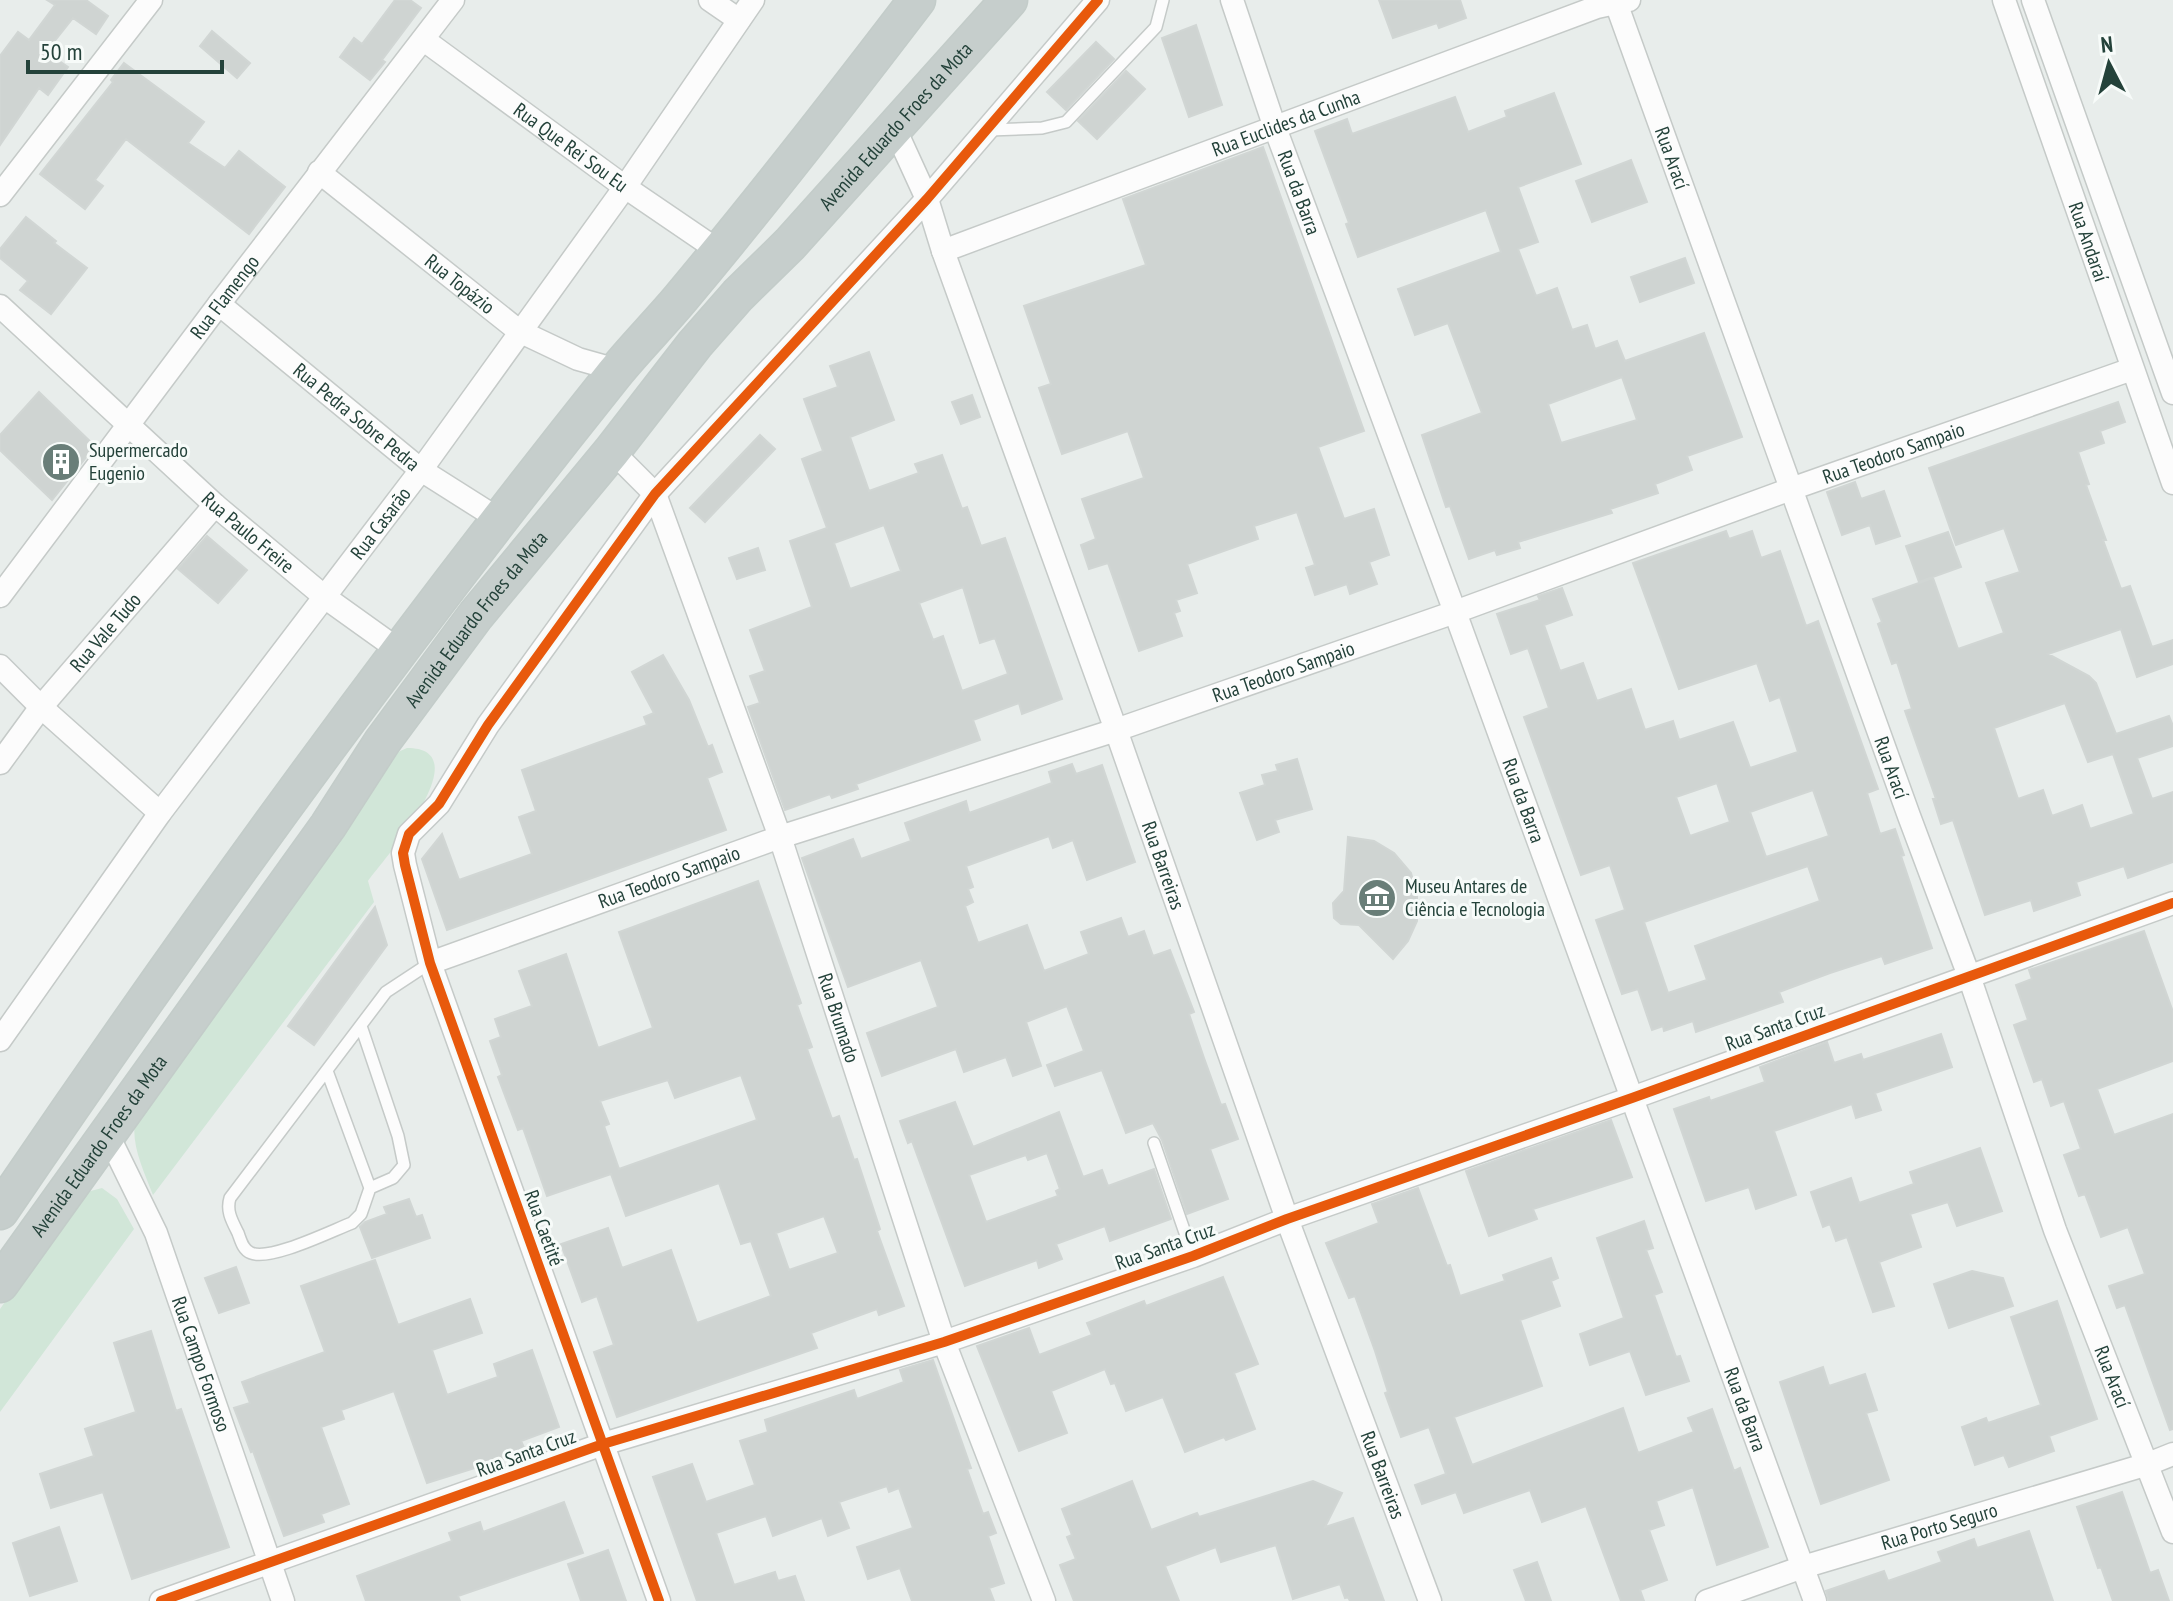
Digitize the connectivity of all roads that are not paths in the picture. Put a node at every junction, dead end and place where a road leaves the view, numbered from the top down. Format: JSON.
{"nodes":[{"id":1,"x":151,"y":0,"type":"edge"},
{"id":2,"x":453,"y":0,"type":"edge"},
{"id":3,"x":710,"y":0,"type":"edge"},
{"id":4,"x":753,"y":0,"type":"edge"},
{"id":5,"x":917,"y":0,"type":"edge"},
{"id":6,"x":1009,"y":0,"type":"edge"},
{"id":7,"x":1098,"y":0,"type":"edge"},
{"id":8,"x":1163,"y":0,"type":"edge"},
{"id":9,"x":1232,"y":0,"type":"edge"},
{"id":10,"x":2004,"y":0,"type":"edge"},
{"id":11,"x":2033,"y":0,"type":"edge"},
{"id":12,"x":1620,"y":2,"type":"edge"},
{"id":13,"x":739,"y":20,"type":"junction"},
{"id":14,"x":424,"y":40,"type":"junction"},
{"id":15,"x":1274,"y":125,"type":"junction"},
{"id":16,"x":895,"y":129,"type":"junction"},
{"id":17,"x":988,"y":130,"type":"junction"},
{"id":18,"x":319,"y":172,"type":"junction"},
{"id":19,"x":625,"y":187,"type":"junction"},
{"id":20,"x":0,"y":195,"type":"edge"},
{"id":21,"x":927,"y":199,"type":"junction"},
{"id":22,"x":719,"y":251,"type":"junction"},
{"id":23,"x":943,"y":251,"type":"junction"},
{"id":24,"x":219,"y":304,"type":"junction"},
{"id":25,"x":0,"y":306,"type":"edge"},
{"id":26,"x":519,"y":331,"type":"junction"},
{"id":27,"x":2167,"y":357,"type":"edge"},
{"id":28,"x":2132,"y":369,"type":"junction"},
{"id":29,"x":617,"y":370,"type":"junction"},
{"id":30,"x":2173,"y":393,"type":"edge"},
{"id":31,"x":128,"y":425,"type":"junction"},
{"id":32,"x":612,"y":451,"type":"junction"},
{"id":33,"x":421,"y":470,"type":"junction"},
{"id":34,"x":2173,"y":483,"type":"edge"},
{"id":35,"x":1791,"y":489,"type":"junction"},
{"id":36,"x":655,"y":494,"type":"junction"},
{"id":37,"x":215,"y":505,"type":"junction"},
{"id":38,"x":500,"y":520,"type":"junction"},
{"id":39,"x":0,"y":596,"type":"edge"},
{"id":40,"x":326,"y":598,"type":"junction"},
{"id":41,"x":1455,"y":612,"type":"junction"},
{"id":42,"x":400,"y":651,"type":"junction"},
{"id":43,"x":0,"y":666,"type":"edge"},
{"id":44,"x":41,"y":707,"type":"junction"},
{"id":45,"x":1116,"y":730,"type":"junction"},
{"id":46,"x":0,"y":763,"type":"edge"},
{"id":47,"x":160,"y":813,"type":"junction"},
{"id":48,"x":780,"y":837,"type":"junction"},
{"id":49,"x":2173,"y":903,"type":"edge"},
{"id":50,"x":430,"y":963,"type":"junction"},
{"id":51,"x":1969,"y":976,"type":"junction"},
{"id":52,"x":361,"y":1026,"type":"junction"},
{"id":53,"x":0,"y":1040,"type":"edge"},
{"id":54,"x":327,"y":1071,"type":"junction"},
{"id":55,"x":1632,"y":1098,"type":"junction"},
{"id":56,"x":107,"y":1133,"type":"junction"},
{"id":57,"x":1154,"y":1143,"type":"dead end"},
{"id":58,"x":370,"y":1188,"type":"junction"},
{"id":59,"x":0,"y":1211,"type":"edge"},
{"id":60,"x":1287,"y":1219,"type":"junction"},
{"id":61,"x":1193,"y":1256,"type":"junction"},
{"id":62,"x":0,"y":1284,"type":"edge"},
{"id":63,"x":944,"y":1342,"type":"junction"},
{"id":64,"x":603,"y":1444,"type":"junction"},
{"id":65,"x":2173,"y":1454,"type":"edge"},
{"id":66,"x":2148,"y":1464,"type":"junction"},
{"id":67,"x":2173,"y":1532,"type":"edge"},
{"id":68,"x":269,"y":1563,"type":"junction"},
{"id":69,"x":1803,"y":1567,"type":"junction"},
{"id":70,"x":161,"y":1601,"type":"edge"},
{"id":71,"x":283,"y":1601,"type":"edge"},
{"id":72,"x":659,"y":1601,"type":"edge"},
{"id":73,"x":1044,"y":1601,"type":"edge"},
{"id":74,"x":1430,"y":1601,"type":"edge"},
{"id":75,"x":1707,"y":1601,"type":"edge"},
{"id":76,"x":1815,"y":1601,"type":"edge"}],
"edges":[{"from":1,"to":20,"type":"street"},
{"from":2,"to":14,"type":"street","name":"Rua Flamengo"},
{"from":3,"to":13,"type":"street"},
{"from":4,"to":13,"type":"street","name":"Rua Casarão"},
{"from":5,"to":22,"type":"highway","name":"Avenida Eduardo Froes da Mota"},
{"from":6,"to":16,"type":"highway","name":"Avenida Eduardo Froes da Mota"},
{"from":7,"to":17,"type":"street"},
{"from":8,"to":17,"type":"lane"},
{"from":9,"to":15,"type":"street","name":"Rua da Barra"},
{"from":10,"to":28,"type":"street","name":"Rua Andaraí"},
{"from":11,"to":27,"type":"street","name":"Rua Andaraí"},
{"from":12,"to":15,"type":"street","name":"Rua Euclides da Cunha"},
{"from":12,"to":35,"type":"street","name":"Rua Arací"},
{"from":13,"to":19,"type":"street","name":"Rua Casarão"},
{"from":14,"to":18,"type":"street","name":"Rua Flamengo"},
{"from":14,"to":19,"type":"street","name":"Rua Que Rei Sou Eu"},
{"from":15,"to":23,"type":"street","name":"Rua Euclides da Cunha"},
{"from":15,"to":41,"type":"street","name":"Rua da Barra"},
{"from":16,"to":21,"type":"street","name":"Rua Barreiras"},
{"from":16,"to":32,"type":"highway","name":"Avenida Eduardo Froes da Mota"},
{"from":17,"to":21,"type":"street"},
{"from":18,"to":24,"type":"street","name":"Rua Flamengo"},
{"from":18,"to":26,"type":"street","name":"Rua Topázio"},
{"from":19,"to":22,"type":"street","name":"Rua Que Rei Sou Eu"},
{"from":19,"to":26,"type":"street","name":"Rua Casarão"},
{"from":21,"to":23,"type":"street","name":"Rua Barreiras"},
{"from":21,"to":36,"type":"street"},
{"from":22,"to":29,"type":"highway","name":"Avenida Eduardo Froes da Mota"},
{"from":23,"to":45,"type":"street","name":"Rua Barreiras"},
{"from":24,"to":31,"type":"street","name":"Rua Flamengo"},
{"from":24,"to":33,"type":"street","name":"Rua Pedra Sobre Pedra"},
{"from":25,"to":31,"type":"street","name":"Rua Paulo Freire"},
{"from":26,"to":29,"type":"street","name":"Rua Topázio"},
{"from":26,"to":33,"type":"street","name":"Rua Casarão"},
{"from":27,"to":30,"type":"street","name":"Rua Andaraí"},
{"from":28,"to":34,"type":"street","name":"Rua Andaraí"},
{"from":28,"to":35,"type":"street","name":"Rua Teodoro Sampaio"},
{"from":29,"to":38,"type":"highway","name":"Avenida Eduardo Froes da Mota"},
{"from":31,"to":37,"type":"street","name":"Rua Paulo Freire"},
{"from":31,"to":39,"type":"street","name":"Rua Flamengo"},
{"from":32,"to":36,"type":"street","name":"Rua Brumado"},
{"from":32,"to":56,"type":"highway","name":"Avenida Eduardo Froes da Mota"},
{"from":33,"to":38,"type":"street","name":"Rua Pedra Sobre Pedra"},
{"from":33,"to":40,"type":"street","name":"Rua Casarão"},
{"from":35,"to":41,"type":"street","name":"Rua Teodoro Sampaio"},
{"from":35,"to":51,"type":"street","name":"Rua Arací"},
{"from":36,"to":48,"type":"street","name":"Rua Brumado"},
{"from":36,"to":50,"type":"street","name":"Rua Caetité"},
{"from":37,"to":40,"type":"street","name":"Rua Paulo Freire"},
{"from":37,"to":44,"type":"street","name":"Rua Vale Tudo"},
{"from":38,"to":42,"type":"highway","name":"Avenida Eduardo Froes da Mota"},
{"from":40,"to":42,"type":"street","name":"Rua Paulo Freire"},
{"from":40,"to":47,"type":"street","name":"Rua Casarão"},
{"from":41,"to":45,"type":"street","name":"Rua Teodoro Sampaio"},
{"from":41,"to":55,"type":"street","name":"Rua da Barra"},
{"from":42,"to":59,"type":"highway","name":"Avenida Eduardo Froes da Mota"},
{"from":43,"to":44,"type":"street"},
{"from":44,"to":46,"type":"street","name":"Rua Vale Tudo"},
{"from":44,"to":47,"type":"street"},
{"from":45,"to":48,"type":"street","name":"Rua Teodoro Sampaio"},
{"from":45,"to":60,"type":"street","name":"Rua Barreiras"},
{"from":47,"to":53,"type":"street","name":"Rua Casarão"},
{"from":48,"to":50,"type":"street","name":"Rua Teodoro Sampaio"},
{"from":48,"to":63,"type":"street","name":"Rua Brumado"},
{"from":49,"to":51,"type":"street","name":"Rua Santa Cruz"},
{"from":50,"to":52,"type":"lane"},
{"from":50,"to":64,"type":"street","name":"Rua Caetité"},
{"from":51,"to":55,"type":"street","name":"Rua Santa Cruz"},
{"from":51,"to":66,"type":"street","name":"Rua Arací"},
{"from":52,"to":54,"type":"lane"},
{"from":52,"to":58,"type":"lane"},
{"from":54,"to":58,"type":"lane"},
{"from":54,"to":58,"type":"lane"},
{"from":55,"to":60,"type":"street","name":"Rua Santa Cruz"},
{"from":55,"to":69,"type":"street","name":"Rua da Barra"},
{"from":56,"to":62,"type":"highway","name":"Avenida Eduardo Froes da Mota"},
{"from":56,"to":68,"type":"street","name":"Rua Campo Formoso"},
{"from":57,"to":61,"type":"lane"},
{"from":60,"to":61,"type":"street","name":"Rua Santa Cruz"},
{"from":60,"to":74,"type":"street","name":"Rua Barreiras"},
{"from":61,"to":63,"type":"street","name":"Rua Santa Cruz"},
{"from":63,"to":64,"type":"street","name":"Rua Santa Cruz"},
{"from":63,"to":73,"type":"street","name":"Rua Brumado"},
{"from":64,"to":68,"type":"street","name":"Rua Santa Cruz"},
{"from":64,"to":72,"type":"street","name":"Rua Caetité"},
{"from":65,"to":66,"type":"street","name":"Rua Porto Seguro"},
{"from":66,"to":67,"type":"street","name":"Rua Arací"},
{"from":66,"to":69,"type":"street","name":"Rua Porto Seguro"},
{"from":68,"to":70,"type":"street","name":"Rua Santa Cruz"},
{"from":68,"to":71,"type":"street","name":"Rua Campo Formoso"},
{"from":69,"to":75,"type":"street","name":"Rua Porto Seguro"},
{"from":69,"to":76,"type":"street","name":"Rua da Barra"}]}
